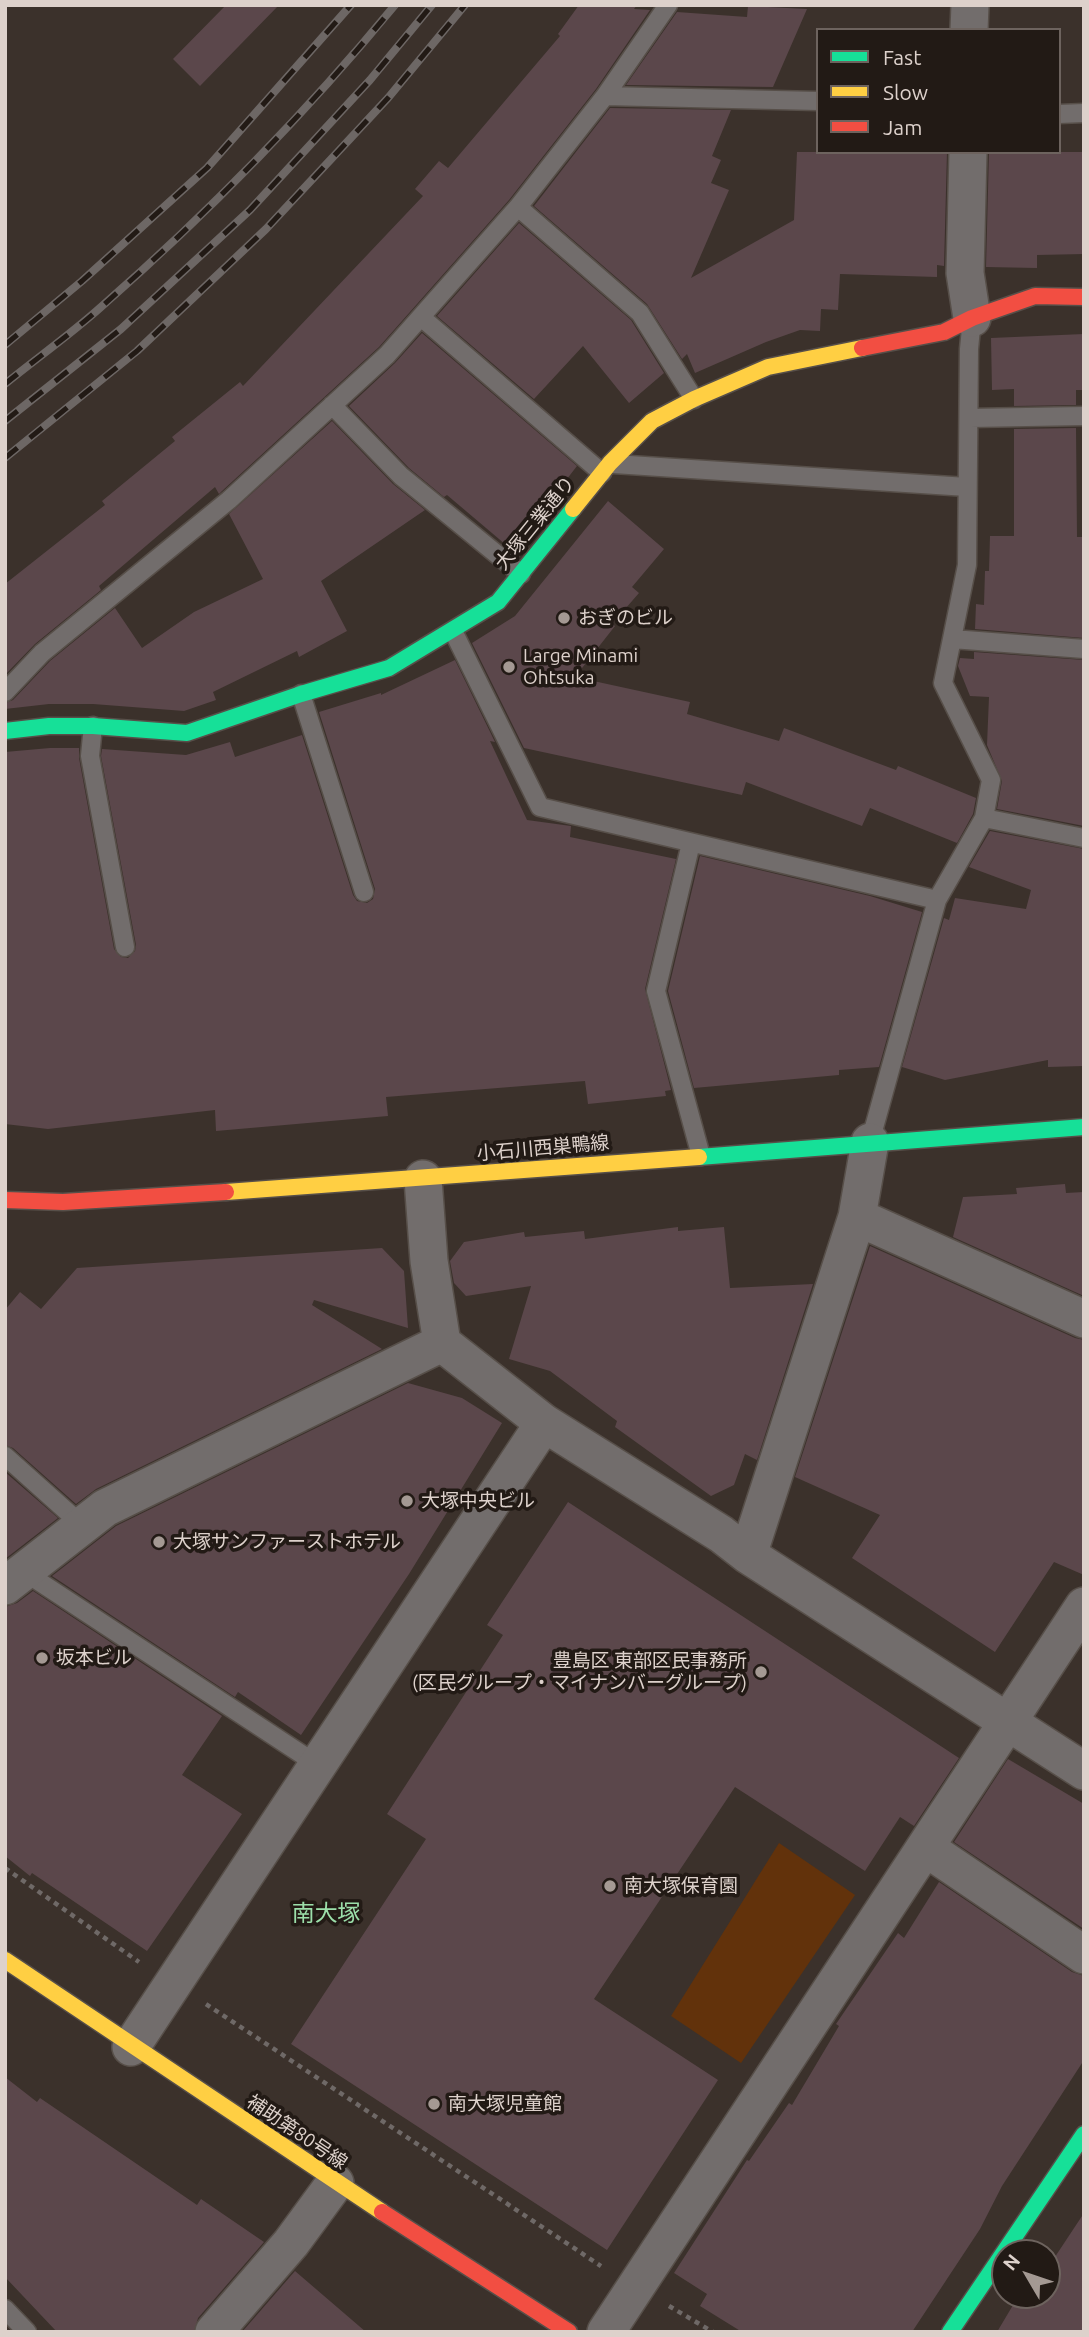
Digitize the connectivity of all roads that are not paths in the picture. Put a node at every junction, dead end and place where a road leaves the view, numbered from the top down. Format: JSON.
{"nodes":[{"id":1,"x":668,"y":5,"type":"edge"},
{"id":2,"x":970,"y":5,"type":"edge"},
{"id":3,"x":969,"y":28,"type":"edge"},
{"id":4,"x":605,"y":96,"type":"junction"},
{"id":5,"x":816,"y":101,"type":"edge"},
{"id":6,"x":1084,"y":113,"type":"edge"},
{"id":7,"x":1061,"y":114,"type":"edge"},
{"id":8,"x":968,"y":154,"type":"edge"},
{"id":9,"x":518,"y":207,"type":"junction"},
{"id":10,"x":1084,"y":297,"type":"edge"},
{"id":11,"x":421,"y":317,"type":"junction"},
{"id":12,"x":972,"y":318,"type":"junction"},
{"id":13,"x":694,"y":399,"type":"junction"},
{"id":14,"x":332,"y":405,"type":"junction"},
{"id":15,"x":1084,"y":416,"type":"edge"},
{"id":16,"x":970,"y":418,"type":"junction"},
{"id":17,"x":606,"y":468,"type":"junction"},
{"id":18,"x":967,"y":487,"type":"junction"},
{"id":19,"x":521,"y":574,"type":"junction"},
{"id":20,"x":453,"y":631,"type":"junction"},
{"id":21,"x":952,"y":639,"type":"junction"},
{"id":22,"x":1084,"y":649,"type":"edge"},
{"id":23,"x":5,"y":692,"type":"edge"},
{"id":24,"x":301,"y":694,"type":"junction"},
{"id":25,"x":93,"y":726,"type":"junction"},
{"id":26,"x":5,"y":731,"type":"edge"},
{"id":27,"x":984,"y":818,"type":"junction"},
{"id":28,"x":1084,"y":838,"type":"edge"},
{"id":29,"x":691,"y":843,"type":"junction"},
{"id":30,"x":364,"y":892,"type":"dead end"},
{"id":31,"x":937,"y":900,"type":"junction"},
{"id":32,"x":125,"y":947,"type":"dead end"},
{"id":33,"x":1084,"y":1126,"type":"edge"},
{"id":34,"x":870,"y":1142,"type":"junction"},
{"id":35,"x":701,"y":1156,"type":"junction"},
{"id":36,"x":423,"y":1179,"type":"junction"},
{"id":37,"x":5,"y":1200,"type":"edge"},
{"id":38,"x":857,"y":1217,"type":"junction"},
{"id":39,"x":1084,"y":1319,"type":"edge"},
{"id":40,"x":442,"y":1343,"type":"junction"},
{"id":41,"x":544,"y":1423,"type":"junction"},
{"id":42,"x":5,"y":1457,"type":"edge"},
{"id":43,"x":82,"y":1525,"type":"junction"},
{"id":44,"x":748,"y":1555,"type":"junction"},
{"id":45,"x":14,"y":1579,"type":"edge"},
{"id":46,"x":1084,"y":1606,"type":"edge"},
{"id":47,"x":1009,"y":1722,"type":"junction"},
{"id":48,"x":318,"y":1765,"type":"junction"},
{"id":49,"x":1084,"y":1771,"type":"edge"},
{"id":50,"x":926,"y":1848,"type":"junction"},
{"id":51,"x":1084,"y":1955,"type":"edge"},
{"id":52,"x":5,"y":1960,"type":"edge"},
{"id":53,"x":131,"y":2047,"type":"junction"},
{"id":54,"x":1084,"y":2134,"type":"edge"},
{"id":55,"x":335,"y":2183,"type":"junction"},
{"id":56,"x":5,"y":2309,"type":"edge"},
{"id":57,"x":27,"y":2332,"type":"edge"},
{"id":58,"x":214,"y":2332,"type":"edge"},
{"id":59,"x":569,"y":2332,"type":"edge"},
{"id":60,"x":606,"y":2332,"type":"edge"},
{"id":61,"x":950,"y":2332,"type":"edge"}],
"edges":[{"from":1,"to":4,"type":"lane"},
{"from":2,"to":3,"type":"street"},
{"from":4,"to":5,"type":"lane"},
{"from":4,"to":9,"type":"lane"},
{"from":6,"to":7,"type":"lane"},
{"from":8,"to":12,"type":"street"},
{"from":9,"to":11,"type":"lane"},
{"from":9,"to":13,"type":"lane"},
{"from":10,"to":12,"type":"street","name":"大塚三業通り"},
{"from":11,"to":14,"type":"lane"},
{"from":11,"to":17,"type":"lane"},
{"from":12,"to":13,"type":"street","name":"大塚三業通り"},
{"from":12,"to":16,"type":"lane"},
{"from":13,"to":17,"type":"street","name":"大塚三業通り"},
{"from":14,"to":19,"type":"lane"},
{"from":14,"to":23,"type":"lane"},
{"from":15,"to":16,"type":"lane"},
{"from":16,"to":18,"type":"lane"},
{"from":17,"to":18,"type":"lane"},
{"from":17,"to":19,"type":"street","name":"大塚三業通り"},
{"from":18,"to":21,"type":"lane"},
{"from":19,"to":20,"type":"street","name":"大塚三業通り"},
{"from":20,"to":24,"type":"street","name":"大塚三業通り"},
{"from":20,"to":29,"type":"lane"},
{"from":21,"to":22,"type":"lane"},
{"from":21,"to":27,"type":"lane"},
{"from":24,"to":25,"type":"street","name":"大塚三業通り"},
{"from":24,"to":30,"type":"lane"},
{"from":25,"to":26,"type":"street","name":"大塚三業通り"},
{"from":25,"to":32,"type":"lane"},
{"from":27,"to":28,"type":"lane"},
{"from":27,"to":31,"type":"lane"},
{"from":29,"to":31,"type":"lane"},
{"from":29,"to":35,"type":"lane"},
{"from":31,"to":34,"type":"lane"},
{"from":33,"to":34,"type":"street","name":"小石川西巣鴨線"},
{"from":34,"to":35,"type":"street","name":"小石川西巣鴨線"},
{"from":34,"to":38,"type":"street"},
{"from":35,"to":36,"type":"street","name":"小石川西巣鴨線"},
{"from":36,"to":37,"type":"street","name":"小石川西巣鴨線"},
{"from":36,"to":40,"type":"street"},
{"from":38,"to":39,"type":"street"},
{"from":38,"to":44,"type":"street"},
{"from":40,"to":41,"type":"street"},
{"from":40,"to":43,"type":"street"},
{"from":41,"to":44,"type":"street"},
{"from":41,"to":48,"type":"street"},
{"from":42,"to":43,"type":"lane"},
{"from":43,"to":45,"type":"street"},
{"from":44,"to":47,"type":"street"},
{"from":45,"to":48,"type":"lane"},
{"from":46,"to":47,"type":"street"},
{"from":47,"to":49,"type":"street"},
{"from":47,"to":50,"type":"street"},
{"from":48,"to":53,"type":"street"},
{"from":50,"to":51,"type":"street"},
{"from":50,"to":60,"type":"street"},
{"from":52,"to":53,"type":"street","name":"補助第80号線"},
{"from":53,"to":55,"type":"street","name":"補助第80号線"},
{"from":54,"to":61,"type":"street"},
{"from":55,"to":58,"type":"street"},
{"from":55,"to":59,"type":"street","name":"補助第80号線"},
{"from":56,"to":57,"type":"lane"}]}
